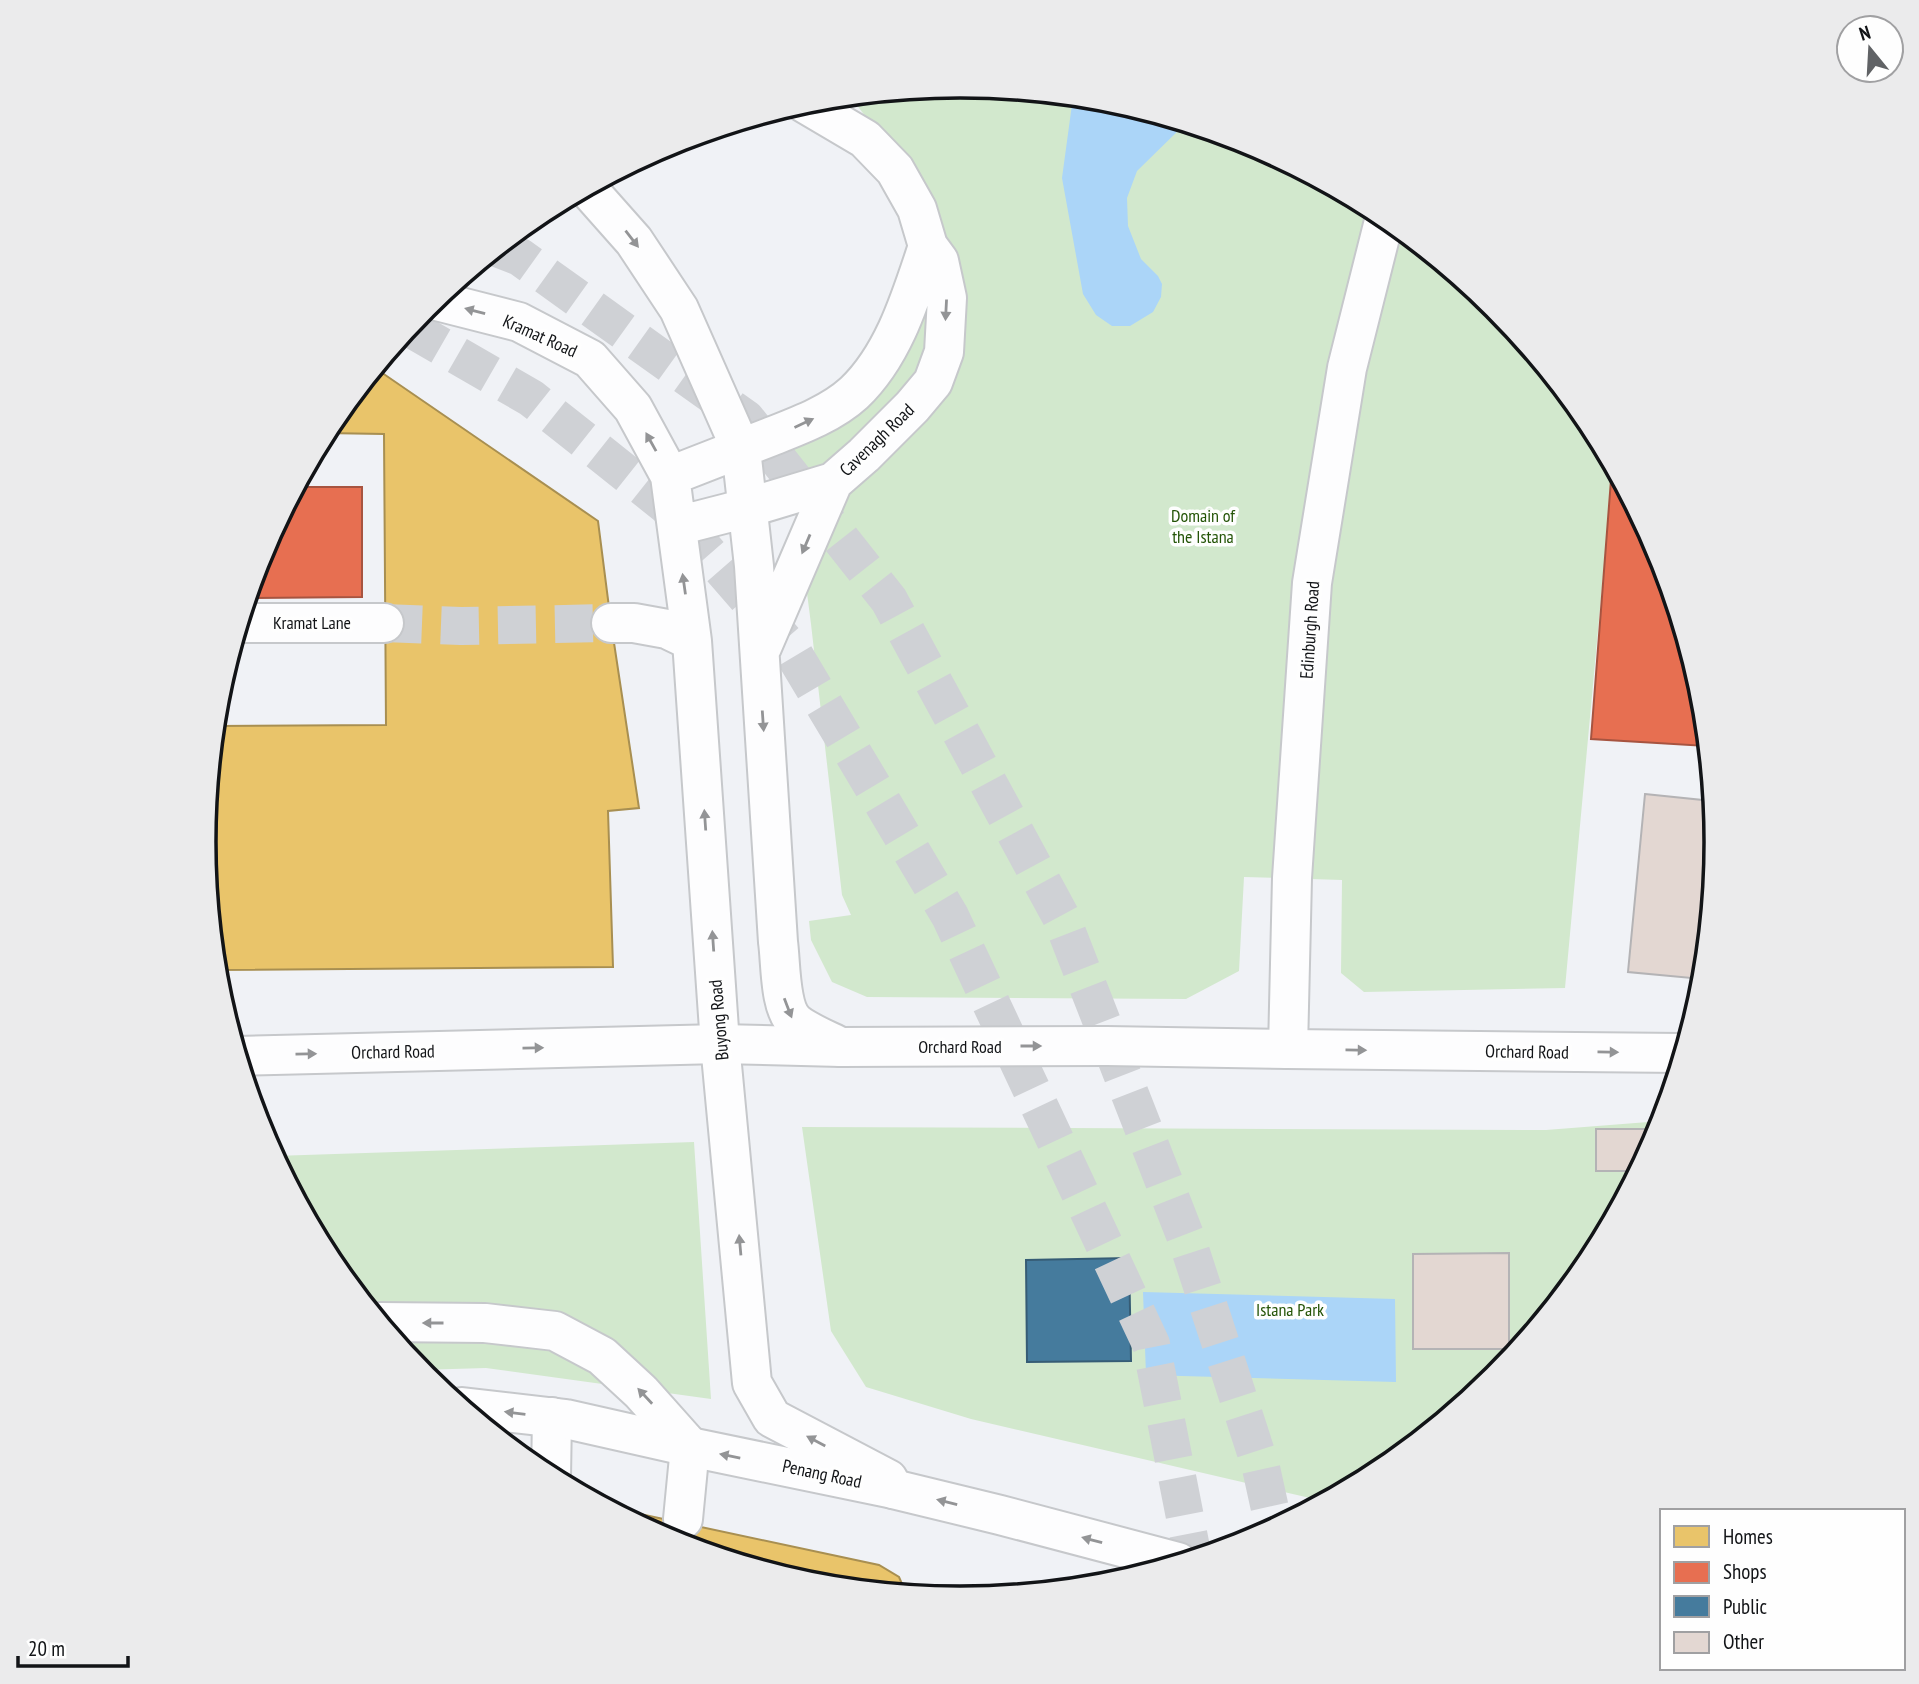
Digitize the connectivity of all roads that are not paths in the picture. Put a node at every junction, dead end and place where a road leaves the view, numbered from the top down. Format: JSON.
{"nodes":[{"id":1,"x":818,"y":111,"type":"edge"},
{"id":2,"x":593,"y":195,"type":"edge"},
{"id":3,"x":1382,"y":230,"type":"edge"},
{"id":4,"x":928,"y":246,"type":"junction"},
{"id":5,"x":447,"y":303,"type":"edge"},
{"id":6,"x":741,"y":449,"type":"junction"},
{"id":7,"x":670,"y":476,"type":"junction"},
{"id":8,"x":833,"y":482,"type":"junction"},
{"id":9,"x":747,"y":508,"type":"junction"},
{"id":10,"x":677,"y":526,"type":"junction"},
{"id":11,"x":249,"y":623,"type":"edge"},
{"id":12,"x":384,"y":623,"type":"tunnel mouth"},
{"id":13,"x":611,"y":623,"type":"tunnel mouth"},
{"id":14,"x":692,"y":641,"type":"junction"},
{"id":15,"x":760,"y":653,"type":"junction"},
{"id":16,"x":720,"y":1044,"type":"junction"},
{"id":17,"x":841,"y":1047,"type":"junction"},
{"id":18,"x":1288,"y":1049,"type":"junction"},
{"id":19,"x":1673,"y":1053,"type":"edge"},
{"id":20,"x":247,"y":1056,"type":"edge"},
{"id":21,"x":391,"y":1322,"type":"edge"},
{"id":22,"x":479,"y":1409,"type":"edge"},
{"id":23,"x":552,"y":1417,"type":"junction"},
{"id":24,"x":690,"y":1447,"type":"junction"},
{"id":25,"x":551,"y":1464,"type":"edge"},
{"id":26,"x":893,"y":1489,"type":"junction"},
{"id":27,"x":683,"y":1519,"type":"dead end"},
{"id":28,"x":1162,"y":1558,"type":"edge"}],
"edges":[{"from":1,"to":4,"type":"main road","name":"Cavenagh Road"},
{"from":2,"to":6,"type":"main road","one_way":true},
{"from":3,"to":18,"type":"main road","name":"Edinburgh Road"},
{"from":6,"to":4,"type":"main road","one_way":true},
{"from":4,"to":8,"type":"main road","name":"Cavenagh Road","one_way":true},
{"from":7,"to":5,"type":"main road","name":"Kramat Road","one_way":true},
{"from":6,"to":7,"type":"main road"},
{"from":6,"to":9,"type":"main road"},
{"from":7,"to":10,"type":"main road","name":"Buyong Road"},
{"from":8,"to":9,"type":"main road","name":"Cavenagh Road"},
{"from":8,"to":15,"type":"main road","one_way":true},
{"from":9,"to":10,"type":"main road","name":"Cavenagh Road"},
{"from":9,"to":15,"type":"main road"},
{"from":14,"to":10,"type":"main road","name":"Buyong Road","one_way":true},
{"from":11,"to":12,"type":"main road","name":"Kramat Lane"},
{"from":13,"to":14,"type":"main road"},
{"from":16,"to":14,"type":"main road","name":"Buyong Road","one_way":true},
{"from":15,"to":17,"type":"main road","one_way":true},
{"from":16,"to":17,"type":"main road","name":"Orchard Road"},
{"from":20,"to":16,"type":"main road","name":"Orchard Road","one_way":true},
{"from":26,"to":16,"type":"main road","name":"Buyong Road","one_way":true},
{"from":17,"to":18,"type":"main road","name":"Orchard Road","one_way":true},
{"from":18,"to":19,"type":"main road","name":"Orchard Road","one_way":true},
{"from":24,"to":21,"type":"main road","one_way":true},
{"from":23,"to":22,"type":"main road","name":"Penang Road","one_way":true},
{"from":23,"to":24,"type":"main road","name":"Penang Road"},
{"from":23,"to":25,"type":"main road"},
{"from":26,"to":24,"type":"main road","name":"Penang Road","one_way":true},
{"from":24,"to":27,"type":"main road"},
{"from":28,"to":26,"type":"main road","name":"Penang Road","one_way":true}]}
